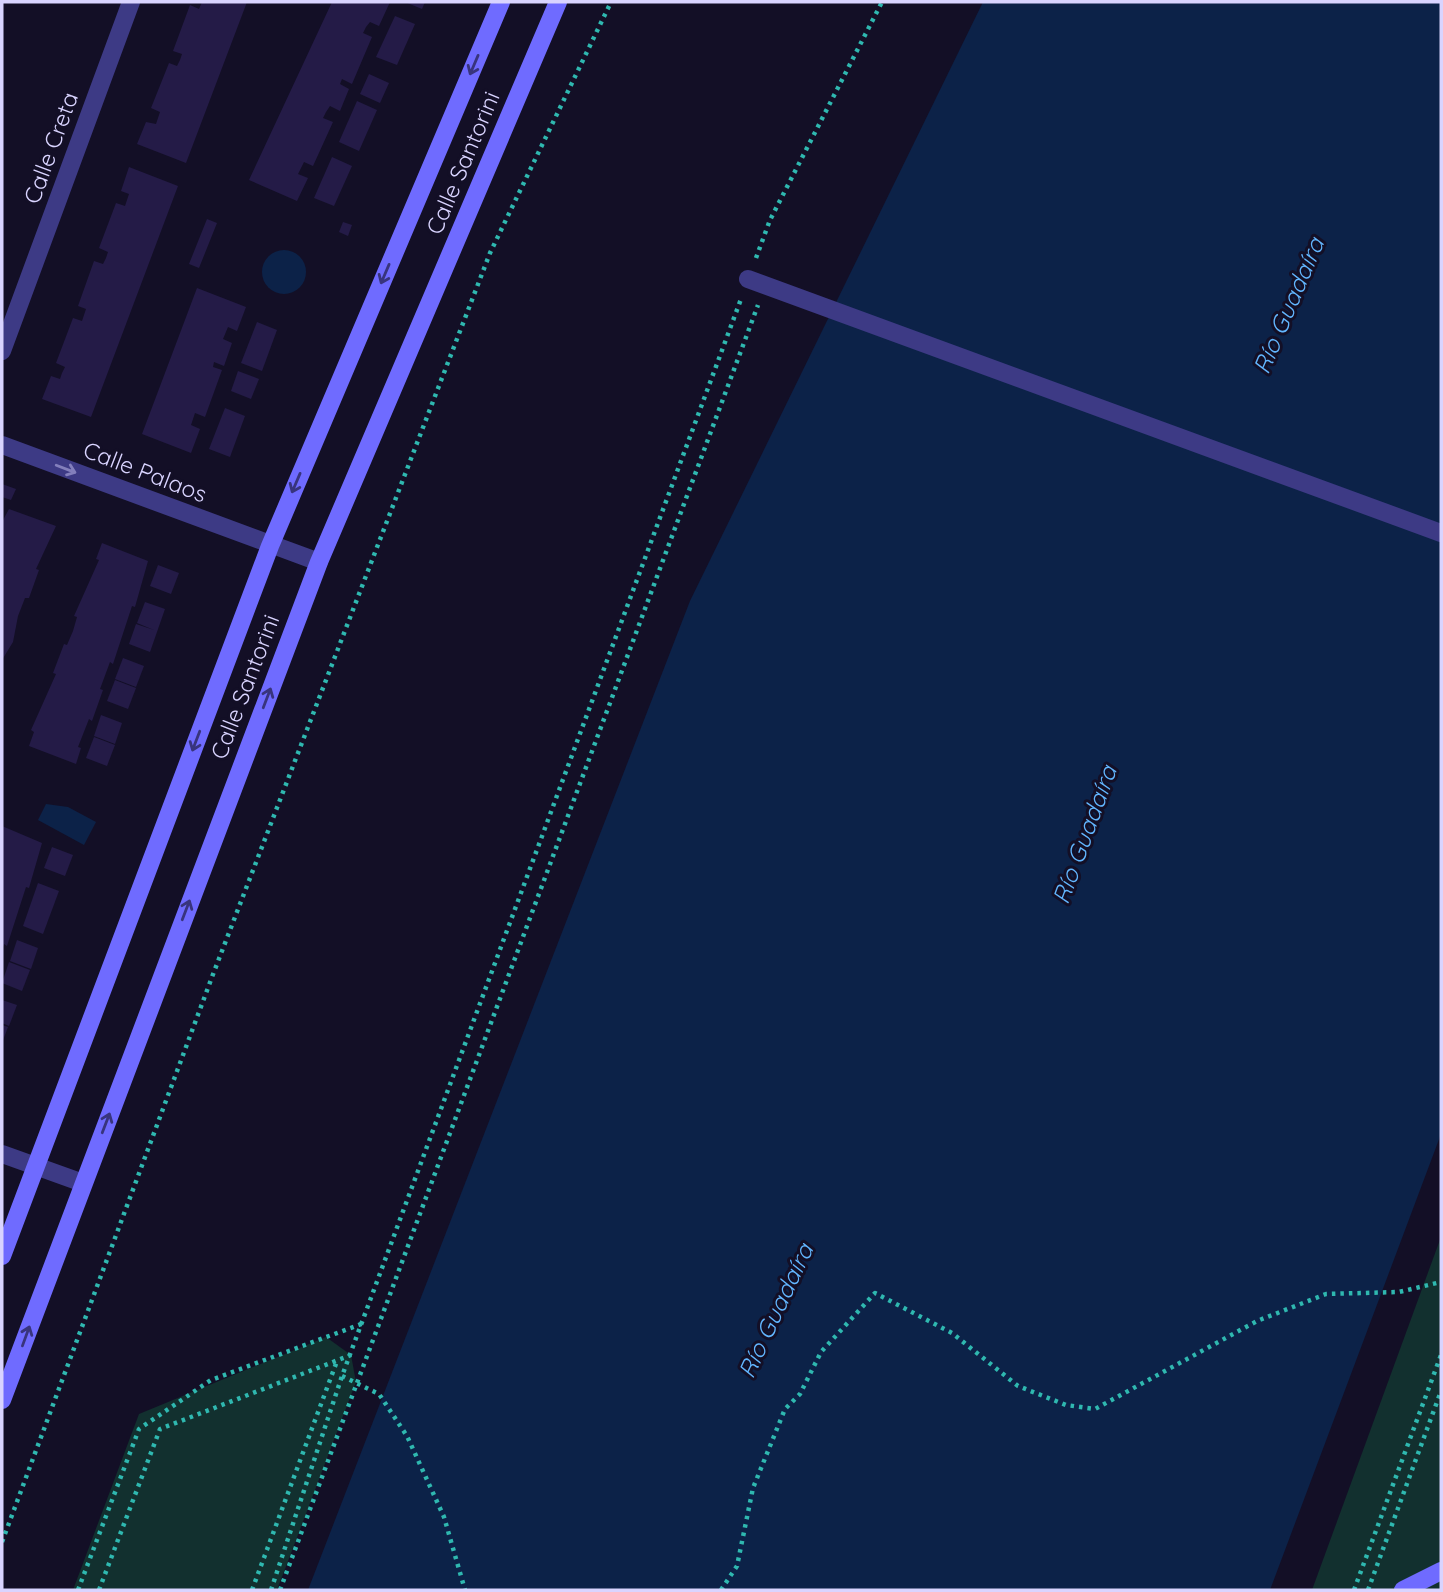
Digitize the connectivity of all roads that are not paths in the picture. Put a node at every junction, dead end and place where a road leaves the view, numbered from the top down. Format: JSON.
{"nodes":[{"id":1,"x":131,"y":2,"type":"edge"},
{"id":2,"x":501,"y":2,"type":"edge"},
{"id":3,"x":558,"y":2,"type":"edge"},
{"id":4,"x":757,"y":282,"type":"road end"},
{"id":5,"x":2,"y":351,"type":"edge"},
{"id":6,"x":2,"y":445,"type":"edge"},
{"id":7,"x":1441,"y":533,"type":"edge"},
{"id":8,"x":270,"y":546,"type":"junction"},
{"id":9,"x":318,"y":562,"type":"junction"},
{"id":10,"x":2,"y":1154,"type":"edge"},
{"id":11,"x":35,"y":1166,"type":"junction"},
{"id":12,"x":83,"y":1183,"type":"junction"},
{"id":13,"x":2,"y":1256,"type":"edge"},
{"id":14,"x":2,"y":1400,"type":"edge"},
{"id":15,"x":1441,"y":1571,"type":"edge"},
{"id":16,"x":1403,"y":1590,"type":"edge"}],
"edges":[{"from":1,"to":5,"type":"street","name":"Calle Creta"},
{"from":2,"to":8,"type":"street","name":"Calle Santorini","one_way":true},
{"from":3,"to":9,"type":"street","name":"Calle Santorini"},
{"from":4,"to":7,"type":"street"},
{"from":6,"to":8,"type":"street","name":"Calle Palaos","one_way":true},
{"from":8,"to":9,"type":"street","name":"Calle Palaos"},
{"from":8,"to":11,"type":"street","name":"Calle Santorini","one_way":true},
{"from":12,"to":9,"type":"street","name":"Calle Santorini","one_way":true},
{"from":10,"to":11,"type":"street"},
{"from":11,"to":12,"type":"street"},
{"from":11,"to":13,"type":"street","name":"Calle Santorini"},
{"from":14,"to":12,"type":"street","name":"Calle Santorini","one_way":true},
{"from":15,"to":16,"type":"street"}]}
